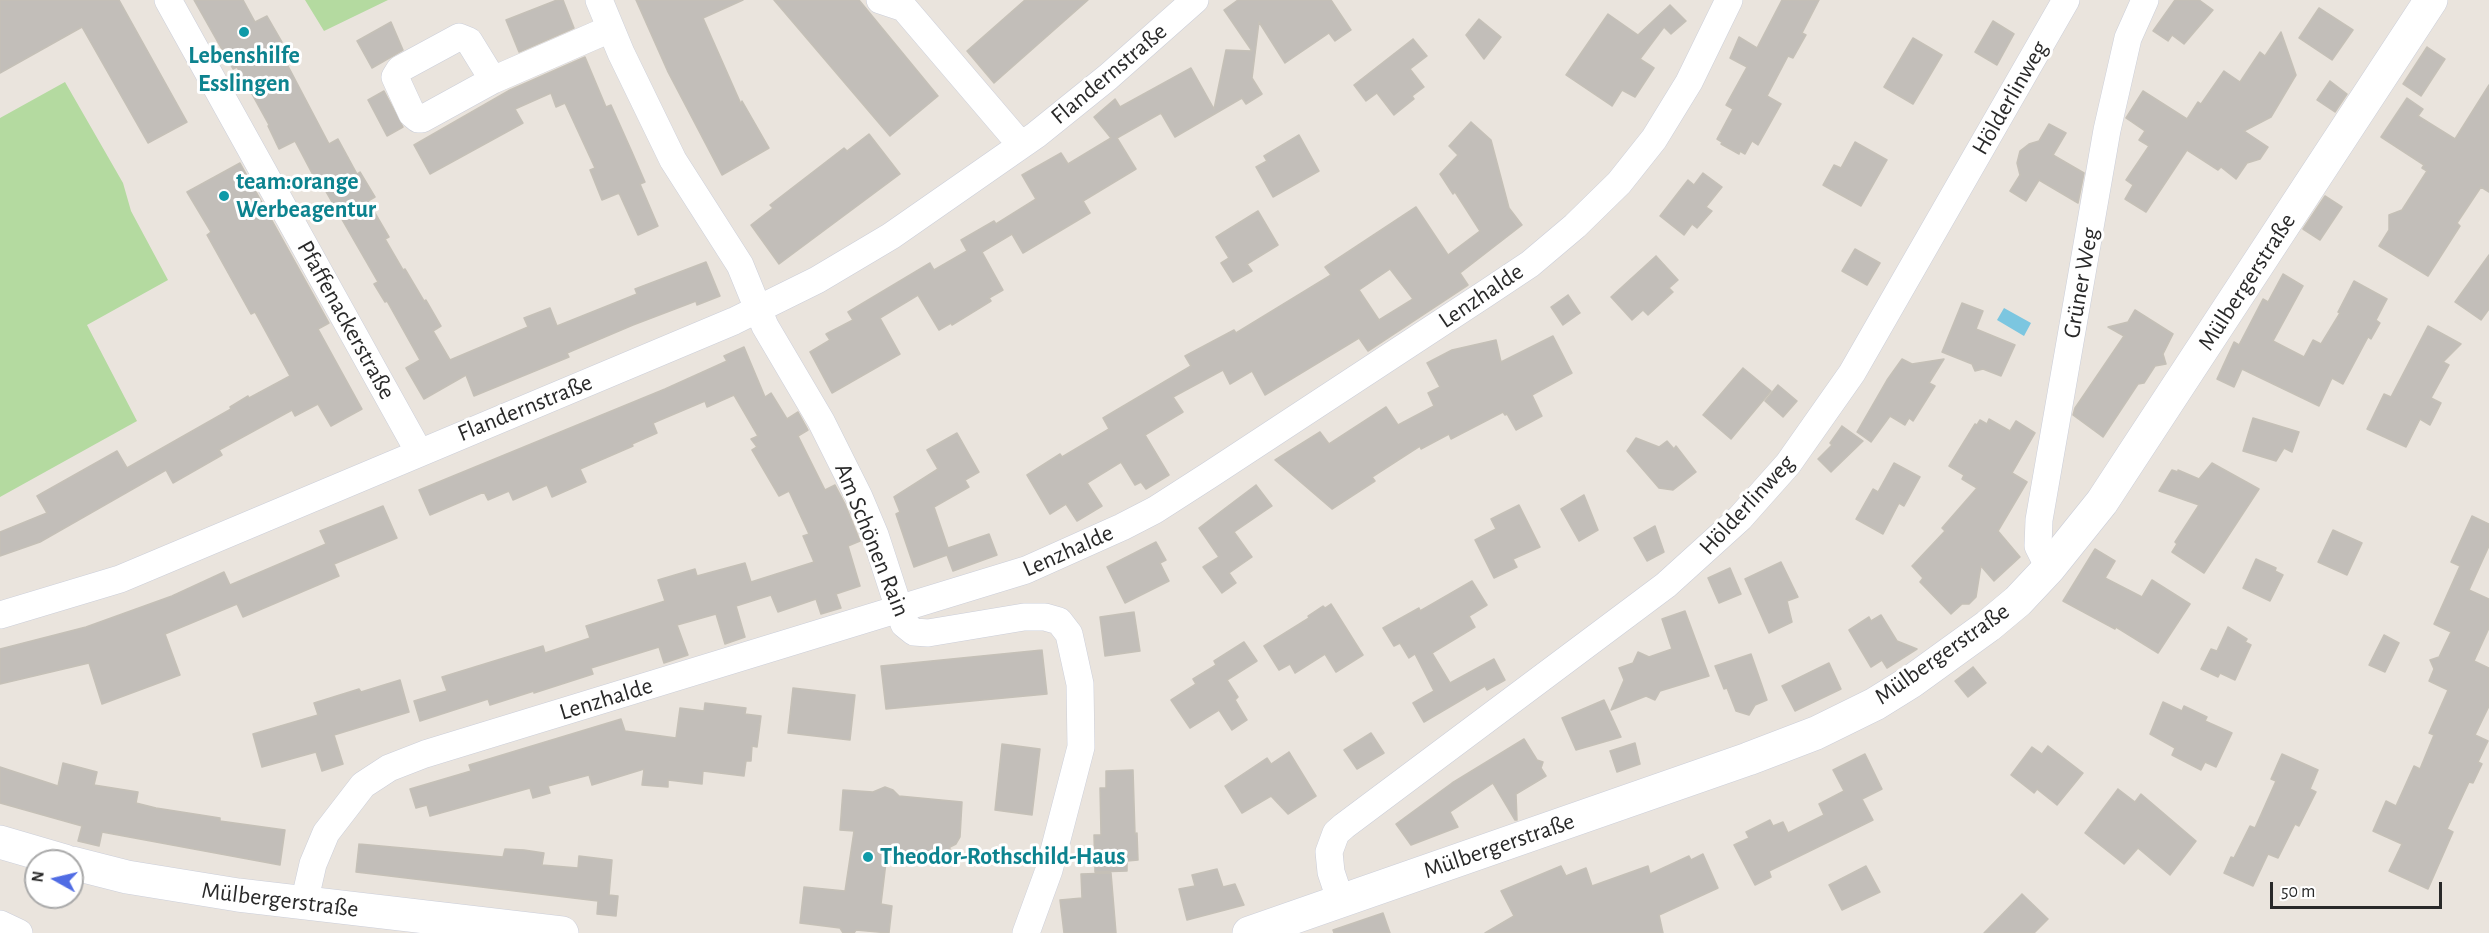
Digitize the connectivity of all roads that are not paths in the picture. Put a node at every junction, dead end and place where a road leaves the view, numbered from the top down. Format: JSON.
{"nodes":[{"id":1,"x":168,"y":0,"type":"edge"},
{"id":2,"x":599,"y":0,"type":"edge"},
{"id":3,"x":880,"y":0,"type":"edge"},
{"id":4,"x":1195,"y":0,"type":"edge"},
{"id":5,"x":1729,"y":0,"type":"edge"},
{"id":6,"x":2066,"y":0,"type":"edge"},
{"id":7,"x":2145,"y":0,"type":"edge"},
{"id":8,"x":2431,"y":0,"type":"edge"},
{"id":9,"x":610,"y":29,"type":"junction"},
{"id":10,"x":493,"y":80,"type":"dead end"},
{"id":11,"x":1022,"y":145,"type":"junction"},
{"id":12,"x":758,"y":309,"type":"junction"},
{"id":13,"x":419,"y":452,"type":"junction"},
{"id":14,"x":2049,"y":568,"type":"junction"},
{"id":15,"x":899,"y":609,"type":"junction"},
{"id":16,"x":0,"y":615,"type":"edge"},
{"id":17,"x":0,"y":842,"type":"edge"},
{"id":18,"x":24,"y":849,"type":"edge"},
{"id":19,"x":84,"y":866,"type":"edge"},
{"id":20,"x":1341,"y":902,"type":"junction"},
{"id":21,"x":304,"y":903,"type":"junction"},
{"id":22,"x":0,"y":924,"type":"edge"},
{"id":23,"x":19,"y":933,"type":"edge"},
{"id":24,"x":562,"y":933,"type":"edge"},
{"id":25,"x":1026,"y":933,"type":"edge"},
{"id":26,"x":1249,"y":933,"type":"edge"}],
"edges":[{"from":1,"to":13,"type":"street","name":"Pfaffenackerstraße"},
{"from":2,"to":9,"type":"street","name":"Am Schönen Rain"},
{"from":3,"to":11,"type":"street"},
{"from":4,"to":11,"type":"street","name":"Flandernstraße"},
{"from":5,"to":15,"type":"street","name":"Lenzhalde"},
{"from":6,"to":20,"type":"street","name":"Hölderlinweg"},
{"from":7,"to":14,"type":"street","name":"Grüner Weg"},
{"from":8,"to":14,"type":"street","name":"Mülbergerstraße"},
{"from":9,"to":10,"type":"street"},
{"from":9,"to":12,"type":"street","name":"Am Schönen Rain"},
{"from":11,"to":12,"type":"street","name":"Flandernstraße"},
{"from":12,"to":13,"type":"street","name":"Flandernstraße"},
{"from":12,"to":15,"type":"street","name":"Am Schönen Rain"},
{"from":13,"to":16,"type":"street","name":"Flandernstraße"},
{"from":14,"to":20,"type":"street","name":"Mülbergerstraße"},
{"from":15,"to":21,"type":"street","name":"Lenzhalde"},
{"from":15,"to":25,"type":"street","name":"Am Schönen Rain"},
{"from":17,"to":18,"type":"street"},
{"from":19,"to":21,"type":"street","name":"Mülbergerstraße"},
{"from":20,"to":26,"type":"street","name":"Mülbergerstraße"},
{"from":21,"to":24,"type":"street","name":"Mülbergerstraße"},
{"from":22,"to":23,"type":"street"}]}
